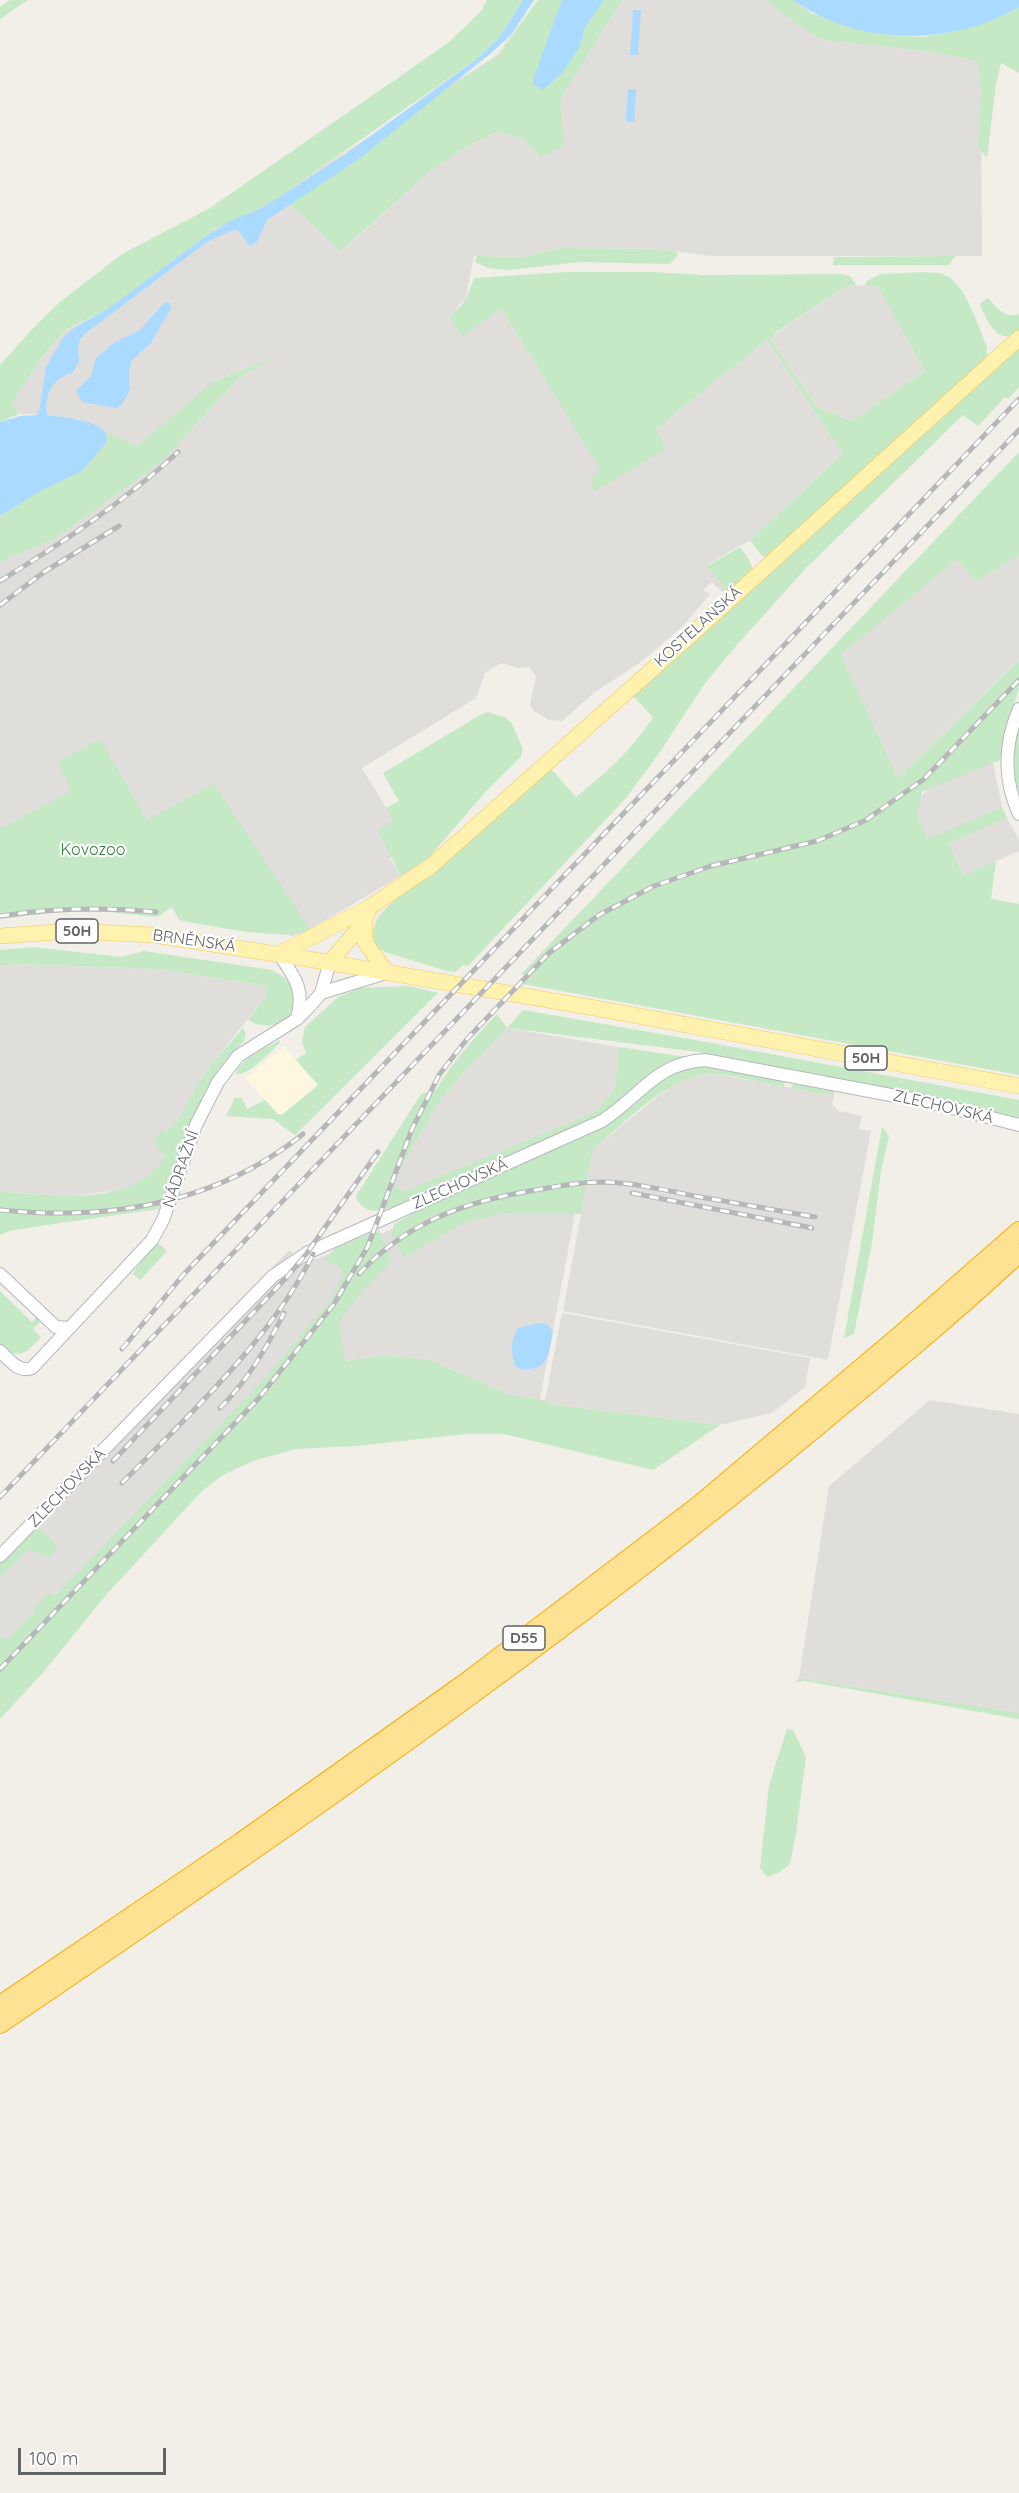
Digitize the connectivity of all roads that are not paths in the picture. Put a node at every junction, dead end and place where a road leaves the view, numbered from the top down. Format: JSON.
{"nodes":[{"id":1,"x":1019,"y":338,"type":"edge"},
{"id":2,"x":1019,"y":709,"type":"edge"},
{"id":3,"x":1019,"y":814,"type":"edge"},
{"id":4,"x":368,"y":914,"type":"junction"},
{"id":5,"x":339,"y":924,"type":"junction"},
{"id":6,"x":0,"y":936,"type":"edge"},
{"id":7,"x":279,"y":954,"type":"junction"},
{"id":8,"x":330,"y":962,"type":"junction"},
{"id":9,"x":387,"y":973,"type":"junction"},
{"id":10,"x":321,"y":993,"type":"junction"},
{"id":11,"x":297,"y":1019,"type":"junction"},
{"id":12,"x":1019,"y":1086,"type":"edge"},
{"id":13,"x":1019,"y":1125,"type":"edge"},
{"id":14,"x":1019,"y":1231,"type":"edge"},
{"id":15,"x":1019,"y":1253,"type":"edge"},
{"id":16,"x":0,"y":1274,"type":"edge"},
{"id":17,"x":62,"y":1327,"type":"junction"},
{"id":18,"x":0,"y":1351,"type":"edge"},
{"id":19,"x":0,"y":1556,"type":"edge"},
{"id":20,"x":0,"y":2006,"type":"edge"},
{"id":21,"x":0,"y":2024,"type":"edge"}],
"edges":[{"from":1,"to":4,"type":"main road","name":"KOSTELANSKÁ"},
{"from":2,"to":3,"type":"street"},
{"from":4,"to":5,"type":"main road","name":"KOSTELANSKÁ"},
{"from":4,"to":8,"type":"main road","name":"KOSTELANSKÁ"},
{"from":4,"to":9,"type":"main road"},
{"from":5,"to":7,"type":"main road","name":"KOSTELANSKÁ"},
{"from":5,"to":8,"type":"main road"},
{"from":6,"to":7,"type":"main road","name":"BRNĚNSKÁ","number":"50H"},
{"from":7,"to":8,"type":"main road","name":"BRNĚNSKÁ","number":"50H"},
{"from":7,"to":11,"type":"street"},
{"from":8,"to":9,"type":"main road","name":"BRNĚNSKÁ","number":"50H"},
{"from":8,"to":10,"type":"street","name":"NÁDRAŽNÍ"},
{"from":9,"to":10,"type":"street"},
{"from":9,"to":12,"type":"main road","number":"50H"},
{"from":10,"to":11,"type":"street","name":"NÁDRAŽNÍ"},
{"from":11,"to":17,"type":"street","name":"NÁDRAŽNÍ"},
{"from":13,"to":19,"type":"street","name":"ZLECHOVSKÁ"},
{"from":14,"to":20,"type":"highway","number":"D55"},
{"from":15,"to":21,"type":"highway","number":"D55"},
{"from":16,"to":17,"type":"street"},
{"from":17,"to":18,"type":"street","name":"NÁDRAŽNÍ"}]}
